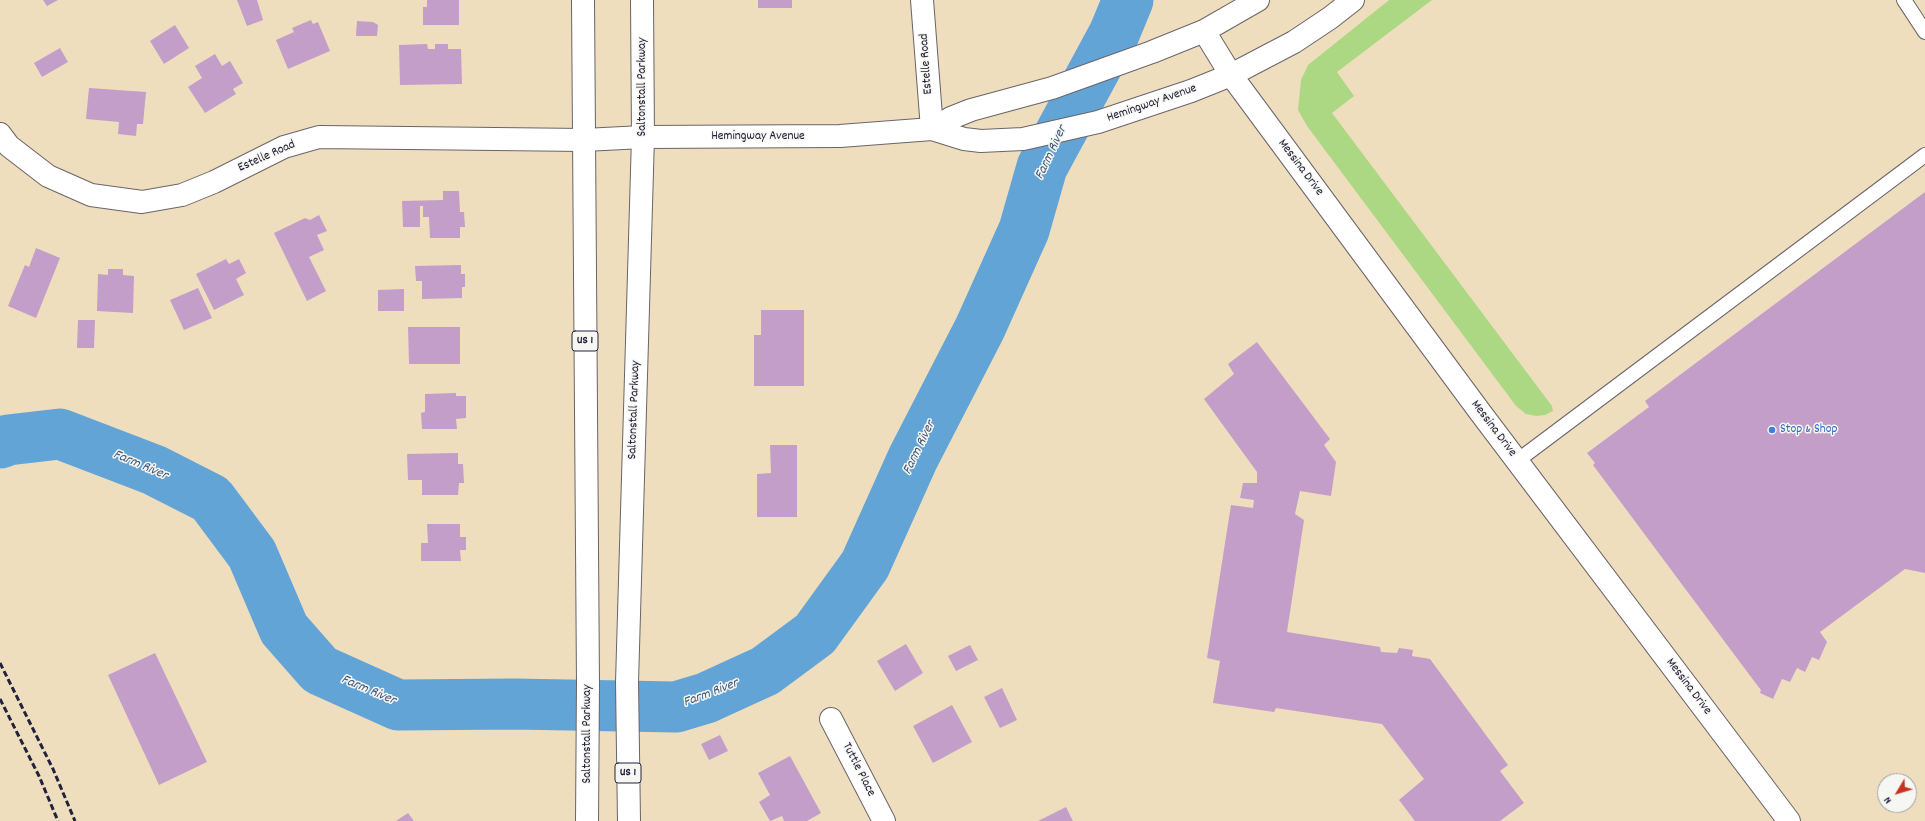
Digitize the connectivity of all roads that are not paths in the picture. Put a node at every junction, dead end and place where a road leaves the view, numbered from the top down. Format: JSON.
{"nodes":[{"id":1,"x":583,"y":0,"type":"edge"},
{"id":2,"x":642,"y":0,"type":"edge"},
{"id":3,"x":922,"y":0,"type":"edge"},
{"id":4,"x":1258,"y":0,"type":"edge"},
{"id":5,"x":1353,"y":0,"type":"edge"},
{"id":6,"x":1904,"y":0,"type":"edge"},
{"id":7,"x":1204,"y":31,"type":"junction"},
{"id":8,"x":1925,"y":32,"type":"edge"},
{"id":9,"x":1231,"y":75,"type":"junction"},
{"id":10,"x":932,"y":129,"type":"junction"},
{"id":11,"x":0,"y":134,"type":"edge"},
{"id":12,"x":643,"y":137,"type":"junction"},
{"id":13,"x":584,"y":140,"type":"junction"},
{"id":14,"x":1925,"y":155,"type":"edge"},
{"id":15,"x":1517,"y":461,"type":"junction"},
{"id":16,"x":832,"y":719,"type":"dead end"},
{"id":17,"x":588,"y":821,"type":"edge"},
{"id":18,"x":628,"y":821,"type":"edge"},
{"id":19,"x":884,"y":821,"type":"edge"},
{"id":20,"x":1789,"y":821,"type":"edge"}],
"edges":[{"from":1,"to":13,"type":"main road","name":"Saltonstall Parkway","number":"US 1"},
{"from":2,"to":12,"type":"main road","name":"Saltonstall Parkway","number":"US 1"},
{"from":3,"to":10,"type":"main road","name":"Estelle Road"},
{"from":4,"to":7,"type":"main road","name":"Hemingway Avenue"},
{"from":5,"to":9,"type":"main road","name":"Hemingway Avenue"},
{"from":6,"to":8,"type":"lane"},
{"from":7,"to":9,"type":"main road","name":"Messina Drive"},
{"from":7,"to":10,"type":"main road","name":"Hemingway Avenue"},
{"from":9,"to":10,"type":"main road","name":"Hemingway Avenue"},
{"from":9,"to":15,"type":"main road","name":"Messina Drive"},
{"from":10,"to":12,"type":"main road","name":"Hemingway Avenue"},
{"from":11,"to":13,"type":"main road","name":"Estelle Road"},
{"from":12,"to":13,"type":"main road","name":"Hemingway Avenue"},
{"from":12,"to":18,"type":"main road","name":"Saltonstall Parkway","number":"US 1"},
{"from":13,"to":17,"type":"main road","name":"Saltonstall Parkway","number":"US 1"},
{"from":14,"to":15,"type":"lane"},
{"from":15,"to":20,"type":"main road","name":"Messina Drive"},
{"from":16,"to":19,"type":"main road","name":"Tuttle Place"}]}
